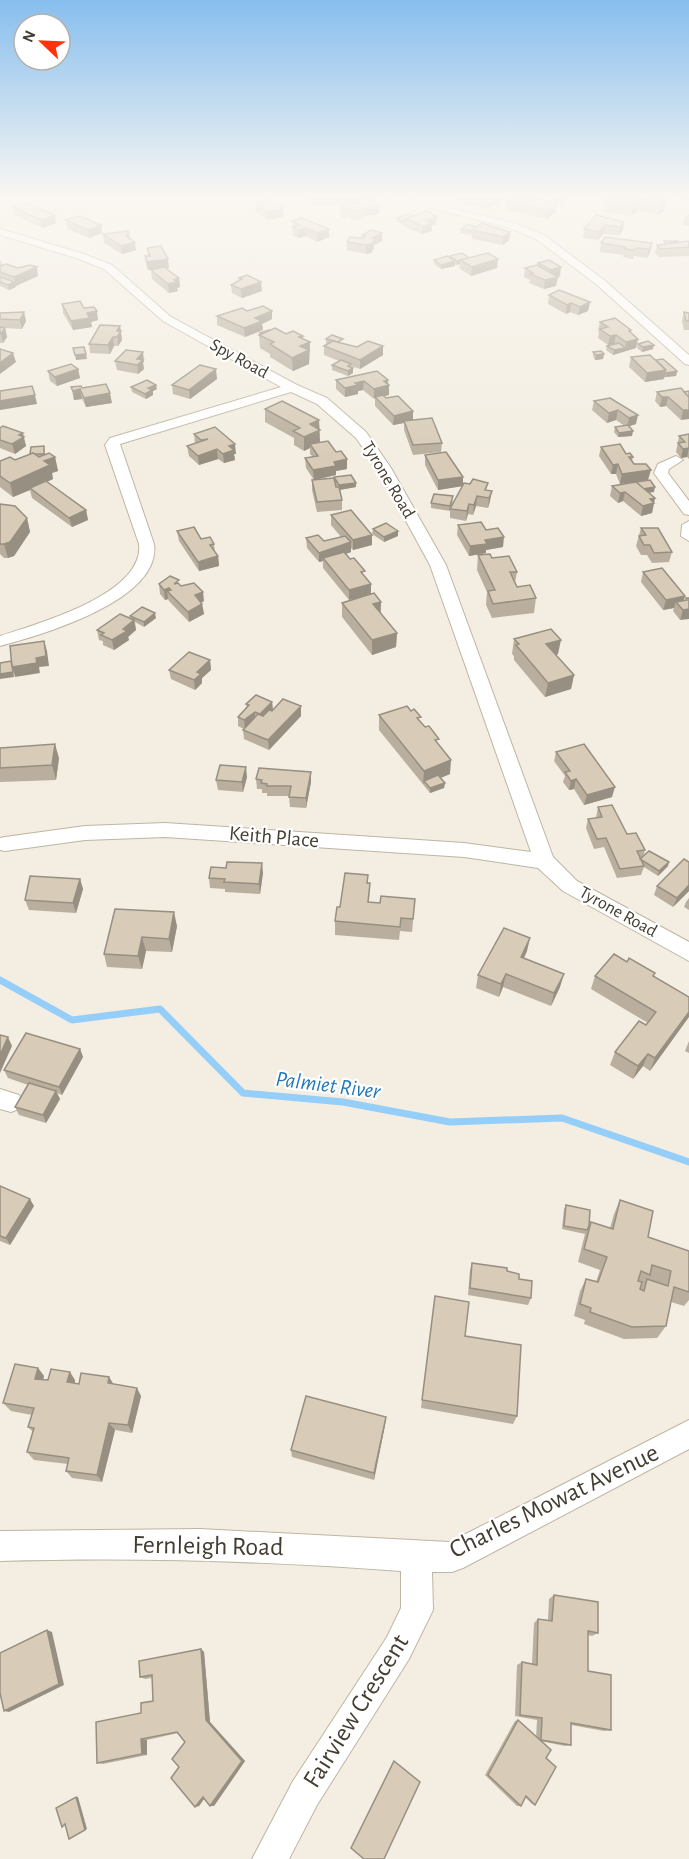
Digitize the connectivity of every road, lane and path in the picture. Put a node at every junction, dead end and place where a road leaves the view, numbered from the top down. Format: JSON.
{"nodes":[{"id":1,"x":128,"y":284,"type":"edge"},
{"id":2,"x":602,"y":284,"type":"edge"},
{"id":3,"x":689,"y":361,"type":"edge"},
{"id":4,"x":292,"y":388,"type":"junction"},
{"id":5,"x":676,"y":460,"type":"dead end"},
{"id":6,"x":689,"y":511,"type":"edge"},
{"id":7,"x":689,"y":525,"type":"edge"},
{"id":8,"x":689,"y":536,"type":"edge"},
{"id":9,"x":0,"y":641,"type":"edge"},
{"id":10,"x":5,"y":844,"type":"dead end"},
{"id":11,"x":543,"y":861,"type":"junction"},
{"id":12,"x":689,"y":952,"type":"edge"},
{"id":13,"x":689,"y":1434,"type":"edge"},
{"id":14,"x":0,"y":1546,"type":"edge"},
{"id":15,"x":416,"y":1558,"type":"junction"},
{"id":16,"x":270,"y":1859,"type":"edge"}],
"edges":[{"from":1,"to":4,"type":"street","name":"Spy Road"},
{"from":2,"to":3,"type":"street"},
{"from":4,"to":9,"type":"street"},
{"from":4,"to":11,"type":"street","name":"Tyrone Road"},
{"from":5,"to":6,"type":"street"},
{"from":7,"to":8,"type":"street"},
{"from":10,"to":11,"type":"street","name":"Keith Place"},
{"from":11,"to":12,"type":"street","name":"Tyrone Road"},
{"from":13,"to":15,"type":"street","name":"Charles Mowat Avenue"},
{"from":14,"to":15,"type":"street","name":"Fernleigh Road"},
{"from":15,"to":16,"type":"street","name":"Fairview Crescent"}]}
